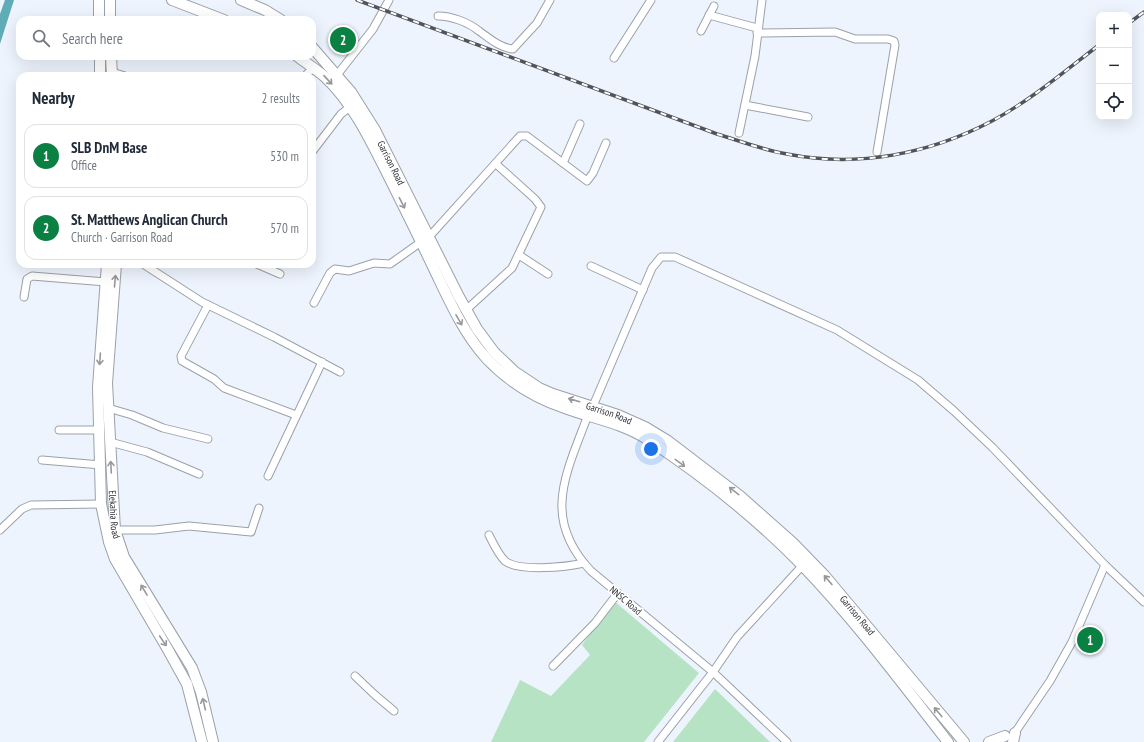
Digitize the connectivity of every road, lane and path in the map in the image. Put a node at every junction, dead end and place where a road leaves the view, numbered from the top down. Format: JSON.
{"nodes":[{"id":1,"x":99,"y":0,"type":"edge"},
{"id":2,"x":110,"y":0,"type":"edge"},
{"id":3,"x":172,"y":0,"type":"edge"},
{"id":4,"x":241,"y":0,"type":"edge"},
{"id":5,"x":389,"y":0,"type":"edge"},
{"id":6,"x":650,"y":0,"type":"edge"},
{"id":7,"x":762,"y":0,"type":"edge"},
{"id":8,"x":547,"y":2,"type":"edge"},
{"id":9,"x":714,"y":6,"type":"dead end"},
{"id":10,"x":709,"y":15,"type":"junction"},
{"id":11,"x":99,"y":16,"type":"edge"},
{"id":12,"x":110,"y":16,"type":"edge"},
{"id":13,"x":214,"y":16,"type":"edge"},
{"id":14,"x":275,"y":16,"type":"edge"},
{"id":15,"x":438,"y":16,"type":"dead end"},
{"id":16,"x":702,"y":31,"type":"dead end"},
{"id":17,"x":757,"y":31,"type":"junction"},
{"id":18,"x":316,"y":51,"type":"edge"},
{"id":19,"x":614,"y":58,"type":"dead end"},
{"id":20,"x":100,"y":60,"type":"edge"},
{"id":21,"x":111,"y":60,"type":"edge"},
{"id":22,"x":302,"y":60,"type":"edge"},
{"id":23,"x":313,"y":68,"type":"junction"},
{"id":24,"x":100,"y":72,"type":"edge"},
{"id":25,"x":112,"y":72,"type":"edge"},
{"id":26,"x":309,"y":72,"type":"edge"},
{"id":27,"x":337,"y":75,"type":"junction"},
{"id":28,"x":746,"y":105,"type":"junction"},
{"id":29,"x":350,"y":106,"type":"junction"},
{"id":30,"x":808,"y":117,"type":"dead end"},
{"id":31,"x":580,"y":124,"type":"dead end"},
{"id":32,"x":739,"y":133,"type":"dead end"},
{"id":33,"x":606,"y":143,"type":"dead end"},
{"id":34,"x":316,"y":147,"type":"edge"},
{"id":35,"x":877,"y":152,"type":"dead end"},
{"id":36,"x":563,"y":163,"type":"junction"},
{"id":37,"x":496,"y":164,"type":"junction"},
{"id":38,"x":425,"y":239,"type":"junction"},
{"id":39,"x":519,"y":255,"type":"junction"},
{"id":40,"x":591,"y":266,"type":"dead end"},
{"id":41,"x":107,"y":268,"type":"edge"},
{"id":42,"x":116,"y":268,"type":"edge"},
{"id":43,"x":149,"y":268,"type":"edge"},
{"id":44,"x":266,"y":268,"type":"edge"},
{"id":45,"x":280,"y":274,"type":"dead end"},
{"id":46,"x":548,"y":274,"type":"dead end"},
{"id":47,"x":106,"y":282,"type":"junction"},
{"id":48,"x":643,"y":290,"type":"junction"},
{"id":49,"x":24,"y":297,"type":"dead end"},
{"id":50,"x":314,"y":303,"type":"dead end"},
{"id":51,"x":208,"y":305,"type":"junction"},
{"id":52,"x":466,"y":310,"type":"junction"},
{"id":53,"x":322,"y":362,"type":"junction"},
{"id":54,"x":340,"y":372,"type":"dead end"},
{"id":55,"x":108,"y":408,"type":"junction"},
{"id":56,"x":591,"y":411,"type":"junction"},
{"id":57,"x":296,"y":415,"type":"junction"},
{"id":58,"x":59,"y":430,"type":"dead end"},
{"id":59,"x":100,"y":430,"type":"junction"},
{"id":60,"x":208,"y":439,"type":"dead end"},
{"id":61,"x":110,"y":442,"type":"junction"},
{"id":62,"x":42,"y":460,"type":"dead end"},
{"id":63,"x":101,"y":465,"type":"junction"},
{"id":64,"x":199,"y":474,"type":"dead end"},
{"id":65,"x":268,"y":476,"type":"dead end"},
{"id":66,"x":101,"y":504,"type":"junction"},
{"id":67,"x":259,"y":508,"type":"dead end"},
{"id":68,"x":0,"y":530,"type":"edge"},
{"id":69,"x":115,"y":530,"type":"junction"},
{"id":70,"x":489,"y":535,"type":"dead end"},
{"id":71,"x":584,"y":563,"type":"junction"},
{"id":72,"x":1105,"y":565,"type":"junction"},
{"id":73,"x":802,"y":566,"type":"junction"},
{"id":74,"x":618,"y":593,"type":"junction"},
{"id":75,"x":1144,"y":602,"type":"edge"},
{"id":76,"x":553,"y":666,"type":"dead end"},
{"id":77,"x":713,"y":672,"type":"junction"},
{"id":78,"x":355,"y":676,"type":"dead end"},
{"id":79,"x":394,"y":711,"type":"dead end"},
{"id":80,"x":945,"y":739,"type":"edge"},
{"id":81,"x":961,"y":739,"type":"edge"},
{"id":82,"x":1008,"y":739,"type":"edge"},
{"id":83,"x":202,"y":742,"type":"edge"},
{"id":84,"x":214,"y":742,"type":"edge"},
{"id":85,"x":658,"y":742,"type":"edge"},
{"id":86,"x":787,"y":742,"type":"edge"},
{"id":87,"x":974,"y":742,"type":"edge"},
{"id":88,"x":989,"y":742,"type":"edge"}],
"edges":[{"from":1,"to":11,"type":"main road"},
{"from":2,"to":12,"type":"main road"},
{"from":3,"to":13,"type":"main road"},
{"from":4,"to":14,"type":"main road"},
{"from":5,"to":27,"type":"street"},
{"from":6,"to":19,"type":"street"},
{"from":7,"to":17,"type":"street"},
{"from":8,"to":15,"type":"street"},
{"from":9,"to":10,"type":"street"},
{"from":10,"to":16,"type":"street"},
{"from":10,"to":17,"type":"street"},
{"from":17,"to":28,"type":"street"},
{"from":17,"to":35,"type":"street"},
{"from":18,"to":27,"type":"main road","name":"Garrison Road"},
{"from":20,"to":24,"type":"main road"},
{"from":21,"to":25,"type":"main road"},
{"from":22,"to":23,"type":"main road","name":"Garrison Road"},
{"from":23,"to":26,"type":"street"},
{"from":23,"to":29,"type":"main road","name":"Garrison Road","one_way":true},
{"from":27,"to":38,"type":"main road","name":"Garrison Road"},
{"from":28,"to":30,"type":"street"},
{"from":28,"to":32,"type":"street"},
{"from":29,"to":34,"type":"street"},
{"from":29,"to":38,"type":"main road","name":"Garrison Road","one_way":true},
{"from":31,"to":36,"type":"street"},
{"from":33,"to":36,"type":"street"},
{"from":36,"to":37,"type":"street"},
{"from":37,"to":38,"type":"street"},
{"from":37,"to":39,"type":"street"},
{"from":38,"to":50,"type":"street"},
{"from":38,"to":52,"type":"main road","name":"Garrison Road"},
{"from":38,"to":56,"type":"main road","name":"Garrison Road","one_way":true},
{"from":39,"to":46,"type":"street"},
{"from":39,"to":52,"type":"street"},
{"from":40,"to":48,"type":"street"},
{"from":41,"to":47,"type":"main road","name":"Elekahia Road"},
{"from":55,"to":42,"type":"main road","name":"Elekahia Road","one_way":true},
{"from":43,"to":51,"type":"street"},
{"from":44,"to":45,"type":"street"},
{"from":47,"to":49,"type":"street"},
{"from":47,"to":59,"type":"main road","name":"Elekahia Road","one_way":true},
{"from":48,"to":56,"type":"street","name":"NNSC Road"},
{"from":48,"to":72,"type":"street","name":"NNSC Road"},
{"from":51,"to":53,"type":"street"},
{"from":51,"to":57,"type":"street"},
{"from":56,"to":52,"type":"main road","name":"Garrison Road","one_way":true},
{"from":53,"to":54,"type":"street"},
{"from":53,"to":57,"type":"street"},
{"from":55,"to":60,"type":"street"},
{"from":55,"to":61,"type":"main road","name":"Elekahia Road"},
{"from":56,"to":71,"type":"street","name":"NNSC Road"},
{"from":56,"to":73,"type":"main road","name":"Garrison Road","one_way":true},
{"from":81,"to":56,"type":"main road","name":"Garrison Road","one_way":true},
{"from":57,"to":65,"type":"street"},
{"from":58,"to":59,"type":"street"},
{"from":59,"to":63,"type":"main road","name":"Elekahia Road"},
{"from":61,"to":64,"type":"street"},
{"from":69,"to":61,"type":"main road","name":"Elekahia Road","one_way":true},
{"from":62,"to":63,"type":"street"},
{"from":63,"to":66,"type":"main road","name":"Elekahia Road"},
{"from":66,"to":68,"type":"street"},
{"from":66,"to":83,"type":"main road","name":"Elekahia Road","one_way":true},
{"from":67,"to":69,"type":"street"},
{"from":84,"to":69,"type":"main road","name":"Elekahia Road","one_way":true},
{"from":70,"to":71,"type":"street"},
{"from":71,"to":74,"type":"street","name":"NNSC Road"},
{"from":72,"to":75,"type":"street"},
{"from":72,"to":82,"type":"street"},
{"from":73,"to":77,"type":"street"},
{"from":73,"to":80,"type":"main road","name":"Garrison Road"},
{"from":74,"to":76,"type":"street"},
{"from":74,"to":77,"type":"street","name":"NNSC Road"},
{"from":77,"to":85,"type":"street"},
{"from":77,"to":86,"type":"street","name":"NNSC Road"},
{"from":78,"to":79,"type":"street"},
{"from":81,"to":87,"type":"main road"},
{"from":82,"to":88,"type":"main road"}]}
